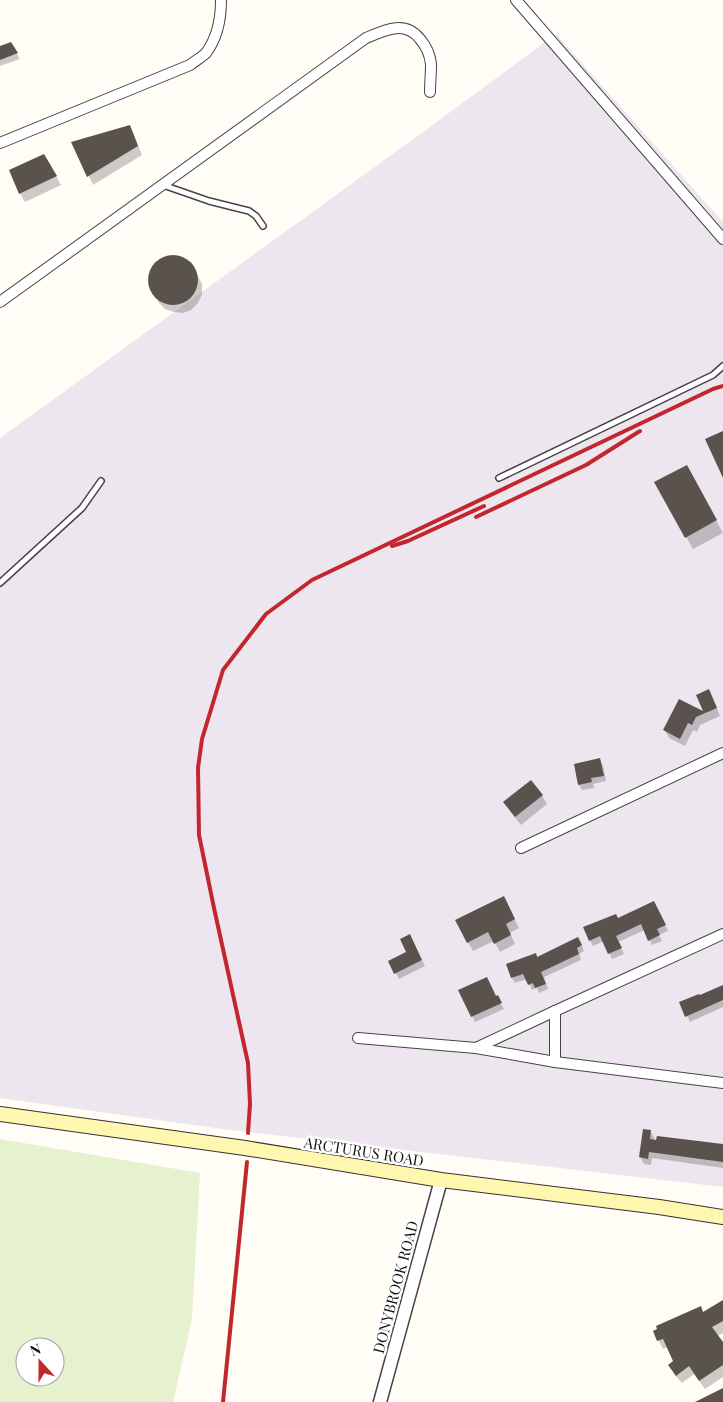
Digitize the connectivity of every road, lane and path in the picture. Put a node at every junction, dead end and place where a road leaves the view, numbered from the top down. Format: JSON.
{"nodes":[{"id":1,"x":220,"y":0,"type":"edge"},
{"id":2,"x":516,"y":0,"type":"edge"},
{"id":3,"x":430,"y":92,"type":"dead end"},
{"id":4,"x":0,"y":143,"type":"edge"},
{"id":5,"x":163,"y":185,"type":"junction"},
{"id":6,"x":263,"y":226,"type":"dead end"},
{"id":7,"x":723,"y":240,"type":"edge"},
{"id":8,"x":0,"y":302,"type":"edge"},
{"id":9,"x":723,"y":366,"type":"edge"},
{"id":10,"x":499,"y":478,"type":"dead end"},
{"id":11,"x":101,"y":481,"type":"dead end"},
{"id":12,"x":0,"y":583,"type":"edge"},
{"id":13,"x":723,"y":753,"type":"edge"},
{"id":14,"x":521,"y":848,"type":"dead end"},
{"id":15,"x":723,"y":934,"type":"edge"},
{"id":16,"x":555,"y":1011,"type":"junction"},
{"id":17,"x":358,"y":1038,"type":"dead end"},
{"id":18,"x":476,"y":1048,"type":"junction"},
{"id":19,"x":555,"y":1062,"type":"junction"},
{"id":20,"x":723,"y":1083,"type":"edge"},
{"id":21,"x":0,"y":1114,"type":"edge"},
{"id":22,"x":441,"y":1180,"type":"junction"},
{"id":23,"x":723,"y":1217,"type":"edge"},
{"id":24,"x":380,"y":1402,"type":"edge"}],
"edges":[{"from":1,"to":4,"type":"street"},
{"from":2,"to":7,"type":"street"},
{"from":3,"to":5,"type":"street"},
{"from":5,"to":6,"type":"lane"},
{"from":5,"to":8,"type":"street"},
{"from":9,"to":10,"type":"lane"},
{"from":11,"to":12,"type":"lane"},
{"from":13,"to":14,"type":"street"},
{"from":15,"to":16,"type":"street"},
{"from":16,"to":18,"type":"street"},
{"from":16,"to":19,"type":"street"},
{"from":17,"to":18,"type":"street"},
{"from":18,"to":19,"type":"street"},
{"from":19,"to":20,"type":"street"},
{"from":21,"to":22,"type":"main road","name":"ARCTURUS ROAD"},
{"from":22,"to":23,"type":"main road","name":"ARCTURUS ROAD"},
{"from":22,"to":24,"type":"street","name":"DONYBROOK ROAD"}]}
